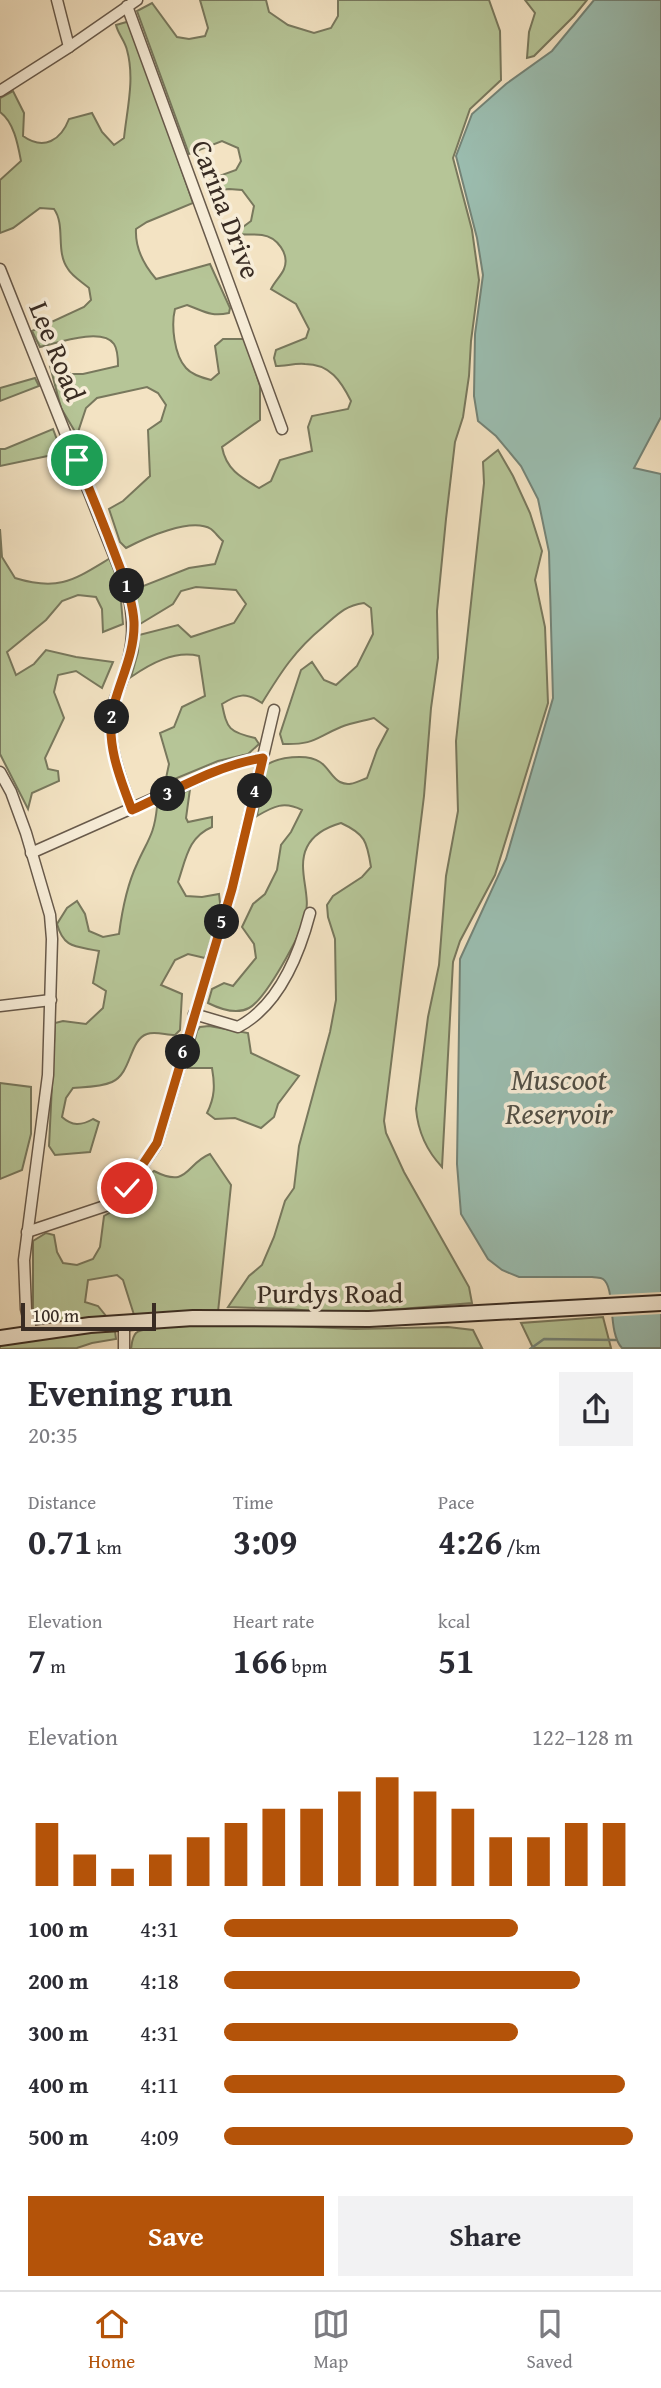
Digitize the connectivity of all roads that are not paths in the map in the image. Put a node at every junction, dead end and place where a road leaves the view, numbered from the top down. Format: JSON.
{"nodes":[{"id":1,"x":57,"y":0,"type":"edge"},
{"id":2,"x":132,"y":3,"type":"edge"},
{"id":3,"x":69,"y":47,"type":"junction"},
{"id":4,"x":0,"y":91,"type":"edge"},
{"id":5,"x":0,"y":269,"type":"edge"},
{"id":6,"x":282,"y":429,"type":"dead end"},
{"id":7,"x":274,"y":710,"type":"dead end"},
{"id":8,"x":263,"y":758,"type":"junction"},
{"id":9,"x":0,"y":772,"type":"edge"},
{"id":10,"x":132,"y":810,"type":"junction"},
{"id":11,"x":31,"y":853,"type":"junction"},
{"id":12,"x":310,"y":913,"type":"dead end"},
{"id":13,"x":51,"y":1000,"type":"junction"},
{"id":14,"x":0,"y":1006,"type":"edge"},
{"id":15,"x":194,"y":1014,"type":"junction"},
{"id":16,"x":27,"y":1232,"type":"junction"},
{"id":17,"x":661,"y":1303,"type":"edge"},
{"id":18,"x":124,"y":1322,"type":"junction"},
{"id":19,"x":32,"y":1334,"type":"junction"},
{"id":20,"x":0,"y":1338,"type":"edge"},
{"id":21,"x":124,"y":1349,"type":"edge"}],
"edges":[{"from":1,"to":3,"type":"street"},
{"from":2,"to":3,"type":"street"},
{"from":2,"to":6,"type":"street","name":"Carina Drive"},
{"from":3,"to":4,"type":"street"},
{"from":5,"to":10,"type":"street","name":"Lee Road"},
{"from":7,"to":8,"type":"street"},
{"from":8,"to":10,"type":"street"},
{"from":8,"to":15,"type":"street"},
{"from":9,"to":11,"type":"street"},
{"from":10,"to":11,"type":"street"},
{"from":11,"to":13,"type":"street"},
{"from":12,"to":15,"type":"street"},
{"from":13,"to":14,"type":"street"},
{"from":13,"to":16,"type":"street"},
{"from":15,"to":16,"type":"street"},
{"from":16,"to":19,"type":"street"},
{"from":17,"to":18,"type":"main road","name":"Purdys Road"},
{"from":18,"to":19,"type":"main road","name":"Purdys Road"},
{"from":18,"to":21,"type":"street"},
{"from":19,"to":20,"type":"main road","name":"Purdys Road"}]}
